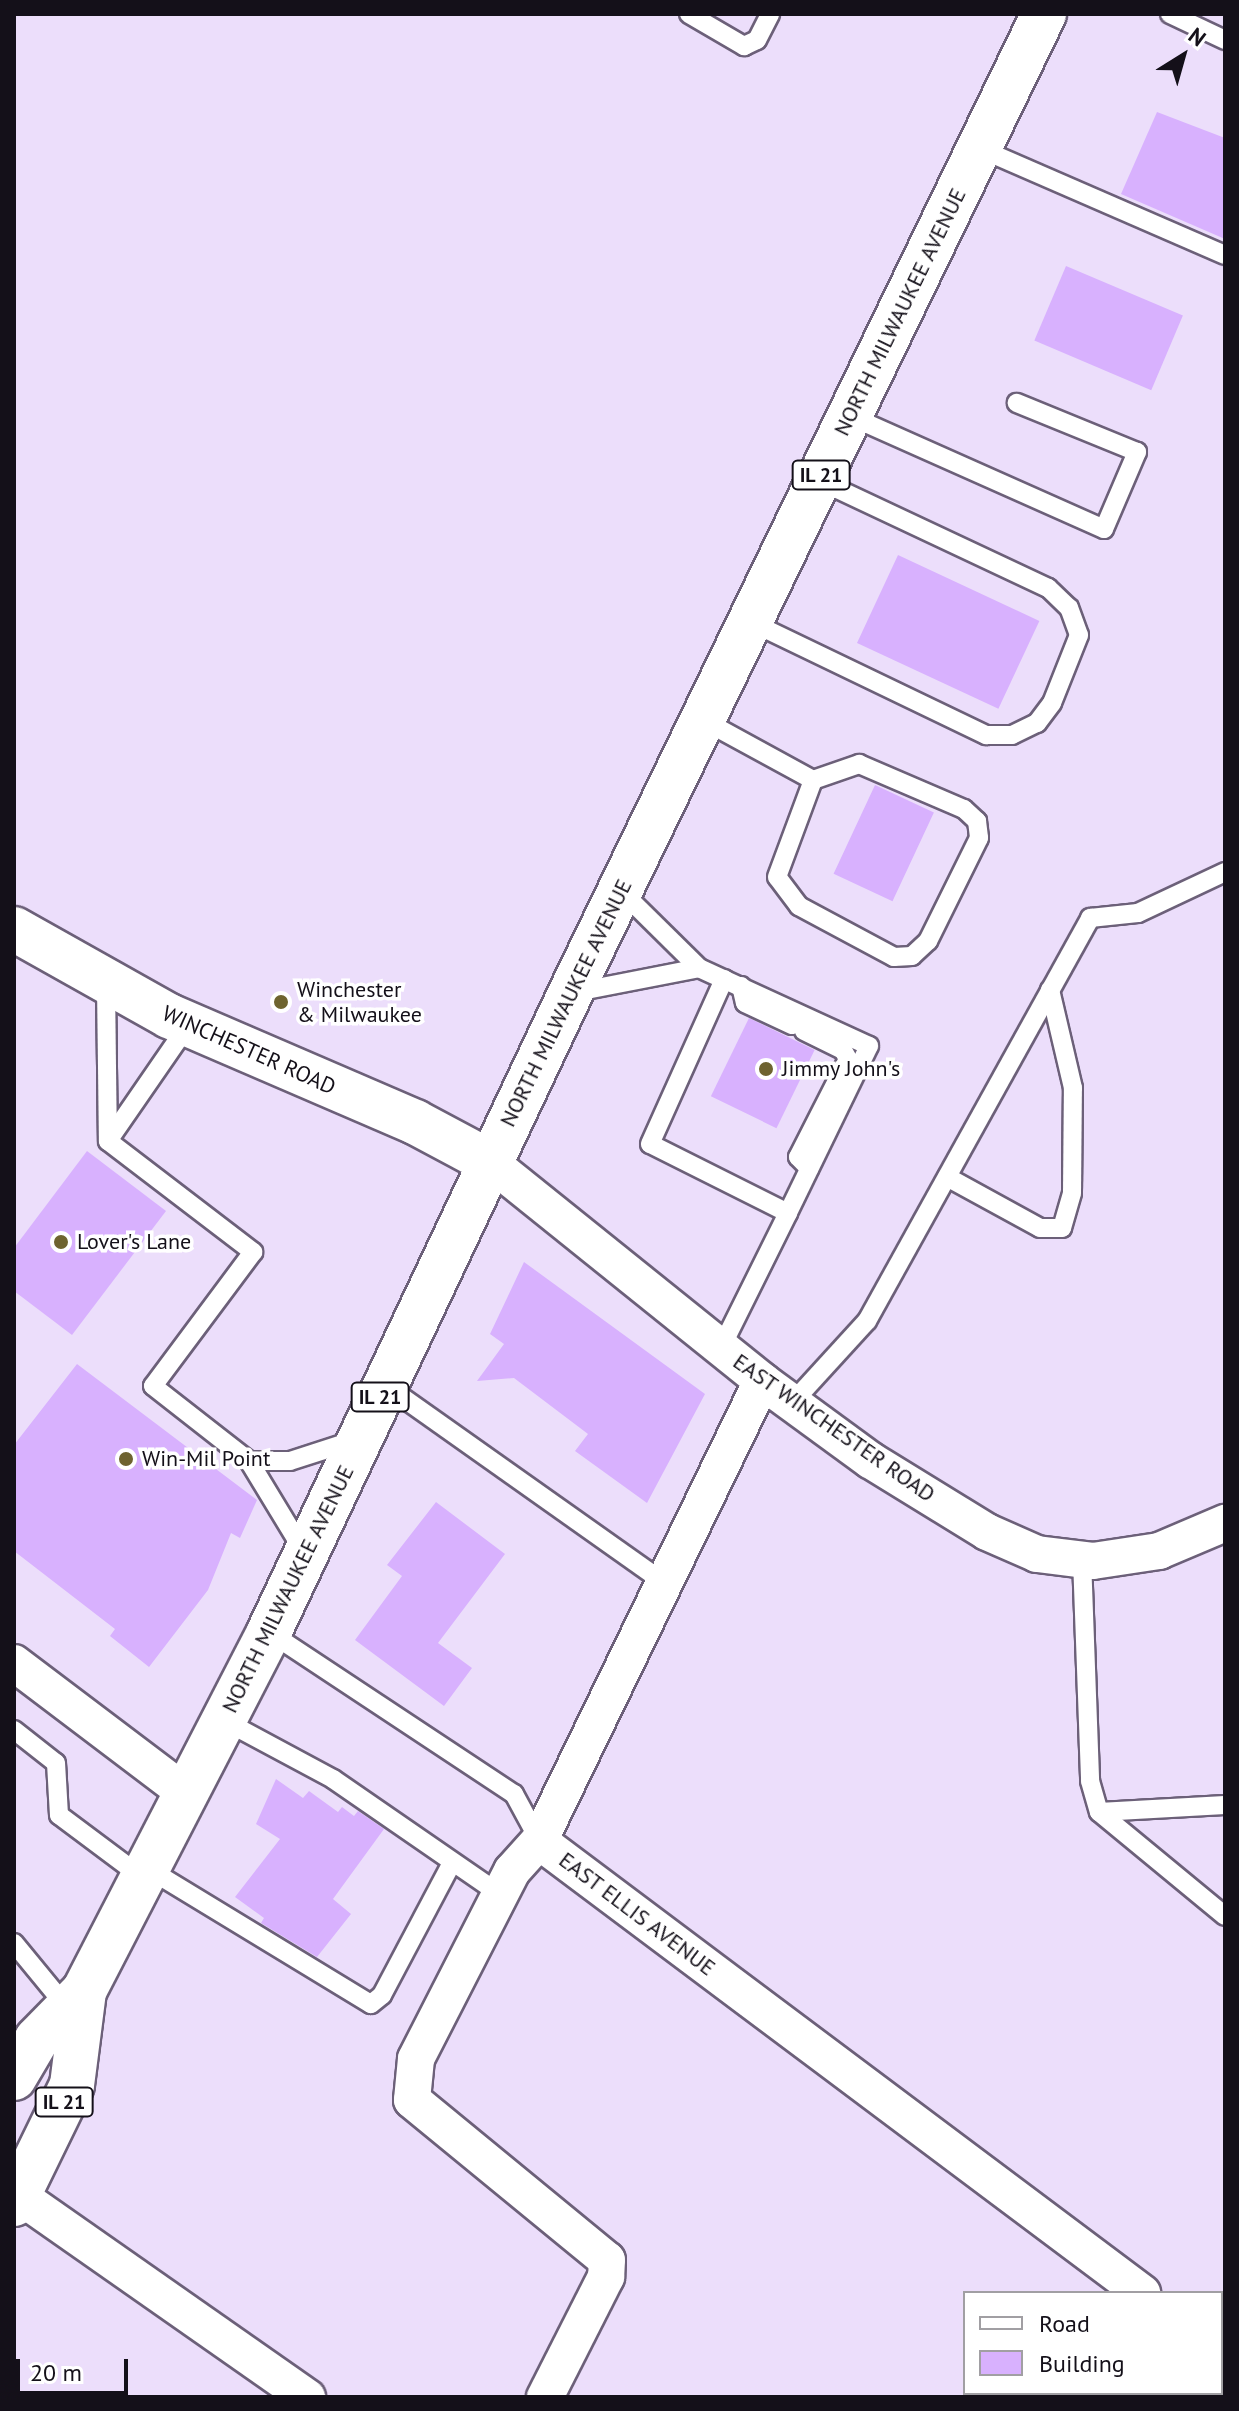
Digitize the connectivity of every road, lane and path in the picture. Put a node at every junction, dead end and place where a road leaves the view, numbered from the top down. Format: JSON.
{"nodes":[{"id":1,"x":689,"y":14,"type":"edge"},
{"id":2,"x":770,"y":14,"type":"edge"},
{"id":3,"x":1044,"y":14,"type":"edge"},
{"id":4,"x":1170,"y":14,"type":"edge"},
{"id":5,"x":1225,"y":40,"type":"edge"},
{"id":6,"x":979,"y":148,"type":"junction"},
{"id":7,"x":1225,"y":255,"type":"edge"},
{"id":8,"x":1017,"y":403,"type":"dead end"},
{"id":9,"x":850,"y":416,"type":"junction"},
{"id":10,"x":819,"y":480,"type":"junction"},
{"id":11,"x":751,"y":622,"type":"junction"},
{"id":12,"x":703,"y":720,"type":"junction"},
{"id":13,"x":813,"y":780,"type":"junction"},
{"id":14,"x":1225,"y":872,"type":"edge"},
{"id":15,"x":620,"y":890,"type":"junction"},
{"id":16,"x":14,"y":929,"type":"edge"},
{"id":17,"x":699,"y":968,"type":"junction"},
{"id":18,"x":106,"y":982,"type":"junction"},
{"id":19,"x":732,"y":982,"type":"junction"},
{"id":20,"x":1050,"y":990,"type":"junction"},
{"id":21,"x":570,"y":994,"type":"junction"},
{"id":22,"x":188,"y":1025,"type":"junction"},
{"id":23,"x":108,"y":1141,"type":"junction"},
{"id":24,"x":490,"y":1162,"type":"junction"},
{"id":25,"x":809,"y":1168,"type":"junction"},
{"id":26,"x":947,"y":1177,"type":"junction"},
{"id":27,"x":788,"y":1213,"type":"junction"},
{"id":28,"x":721,"y":1348,"type":"junction"},
{"id":29,"x":762,"y":1381,"type":"junction"},
{"id":30,"x":385,"y":1385,"type":"junction"},
{"id":31,"x":792,"y":1403,"type":"junction"},
{"id":32,"x":360,"y":1438,"type":"junction"},
{"id":33,"x":249,"y":1461,"type":"junction"},
{"id":34,"x":1225,"y":1523,"type":"edge"},
{"id":35,"x":305,"y":1555,"type":"junction"},
{"id":36,"x":1082,"y":1559,"type":"junction"},
{"id":37,"x":665,"y":1583,"type":"junction"},
{"id":38,"x":269,"y":1632,"type":"junction"},
{"id":39,"x":14,"y":1663,"type":"edge"},
{"id":40,"x":225,"y":1721,"type":"junction"},
{"id":41,"x":14,"y":1730,"type":"edge"},
{"id":42,"x":186,"y":1793,"type":"junction"},
{"id":43,"x":1225,"y":1805,"type":"edge"},
{"id":44,"x":1099,"y":1812,"type":"junction"},
{"id":45,"x":539,"y":1841,"type":"junction"},
{"id":46,"x":452,"y":1863,"type":"junction"},
{"id":47,"x":145,"y":1872,"type":"junction"},
{"id":48,"x":500,"y":1894,"type":"junction"},
{"id":49,"x":1225,"y":1916,"type":"edge"},
{"id":50,"x":14,"y":1943,"type":"edge"},
{"id":51,"x":75,"y":1998,"type":"junction"},
{"id":52,"x":18,"y":2062,"type":"edge"},
{"id":53,"x":16,"y":2200,"type":"edge"},
{"id":54,"x":1139,"y":2291,"type":"edge"},
{"id":55,"x":307,"y":2397,"type":"edge"},
{"id":56,"x":545,"y":2397,"type":"edge"}],
"edges":[{"from":1,"to":2,"type":"lane"},
{"from":3,"to":6,"type":"main road","name":"NORTH MILWAUKEE AVENUE","number":"IL 21"},
{"from":4,"to":5,"type":"lane"},
{"from":6,"to":7,"type":"lane"},
{"from":6,"to":9,"type":"main road","name":"NORTH MILWAUKEE AVENUE","number":"IL 21"},
{"from":8,"to":9,"type":"lane"},
{"from":9,"to":10,"type":"main road","name":"NORTH MILWAUKEE AVENUE","number":"IL 21"},
{"from":10,"to":11,"type":"main road","name":"NORTH MILWAUKEE AVENUE","number":"IL 21"},
{"from":10,"to":11,"type":"lane"},
{"from":11,"to":12,"type":"main road","name":"NORTH MILWAUKEE AVENUE","number":"IL 21"},
{"from":12,"to":13,"type":"lane"},
{"from":12,"to":15,"type":"main road","name":"NORTH MILWAUKEE AVENUE","number":"IL 21"},
{"from":13,"to":13,"type":"lane"},
{"from":14,"to":20,"type":"lane"},
{"from":15,"to":17,"type":"lane"},
{"from":15,"to":21,"type":"main road","name":"NORTH MILWAUKEE AVENUE","number":"IL 21"},
{"from":16,"to":18,"type":"main road","name":"WINCHESTER ROAD"},
{"from":17,"to":19,"type":"lane"},
{"from":17,"to":21,"type":"lane"},
{"from":18,"to":22,"type":"main road","name":"WINCHESTER ROAD"},
{"from":18,"to":23,"type":"lane"},
{"from":19,"to":25,"type":"lane"},
{"from":19,"to":25,"type":"lane"},
{"from":19,"to":27,"type":"lane"},
{"from":20,"to":26,"type":"lane"},
{"from":20,"to":26,"type":"lane"},
{"from":21,"to":24,"type":"main road","name":"NORTH MILWAUKEE AVENUE","number":"IL 21"},
{"from":22,"to":23,"type":"lane"},
{"from":22,"to":24,"type":"main road","name":"WINCHESTER ROAD"},
{"from":23,"to":33,"type":"lane"},
{"from":24,"to":28,"type":"street","name":"EAST WINCHESTER ROAD"},
{"from":24,"to":30,"type":"main road","name":"NORTH MILWAUKEE AVENUE","number":"IL 21"},
{"from":25,"to":27,"type":"lane"},
{"from":26,"to":31,"type":"lane"},
{"from":27,"to":28,"type":"lane"},
{"from":28,"to":29,"type":"street","name":"EAST WINCHESTER ROAD"},
{"from":29,"to":31,"type":"street","name":"EAST WINCHESTER ROAD"},
{"from":29,"to":37,"type":"street","name":"EAST ELLIS AVENUE"},
{"from":30,"to":32,"type":"main road","name":"NORTH MILWAUKEE AVENUE","number":"IL 21"},
{"from":30,"to":37,"type":"lane"},
{"from":31,"to":36,"type":"street","name":"EAST WINCHESTER ROAD"},
{"from":32,"to":33,"type":"lane"},
{"from":32,"to":35,"type":"main road","name":"NORTH MILWAUKEE AVENUE","number":"IL 21"},
{"from":33,"to":35,"type":"lane"},
{"from":34,"to":36,"type":"street","name":"EAST WINCHESTER ROAD"},
{"from":35,"to":38,"type":"main road","name":"NORTH MILWAUKEE AVENUE","number":"IL 21"},
{"from":36,"to":44,"type":"lane"},
{"from":37,"to":45,"type":"street","name":"EAST ELLIS AVENUE"},
{"from":38,"to":40,"type":"main road","name":"NORTH MILWAUKEE AVENUE","number":"IL 21"},
{"from":38,"to":45,"type":"lane"},
{"from":39,"to":42,"type":"street"},
{"from":40,"to":42,"type":"main road","name":"NORTH MILWAUKEE AVENUE","number":"IL 21"},
{"from":40,"to":46,"type":"lane"},
{"from":41,"to":47,"type":"lane"},
{"from":42,"to":47,"type":"main road","name":"NORTH MILWAUKEE AVENUE","number":"IL 21"},
{"from":43,"to":44,"type":"lane"},
{"from":44,"to":49,"type":"lane"},
{"from":45,"to":48,"type":"street"},
{"from":45,"to":54,"type":"street","name":"EAST ELLIS AVENUE"},
{"from":46,"to":47,"type":"lane"},
{"from":46,"to":48,"type":"lane"},
{"from":47,"to":51,"type":"main road","name":"NORTH MILWAUKEE AVENUE","number":"IL 21"},
{"from":48,"to":56,"type":"street"},
{"from":50,"to":51,"type":"lane"},
{"from":51,"to":52,"type":"main road","name":"NORTH MILWAUKEE AVENUE","number":"IL 21"},
{"from":51,"to":53,"type":"main road","name":"NORTH MILWAUKEE AVENUE","number":"IL 21"},
{"from":53,"to":55,"type":"street"}]}
